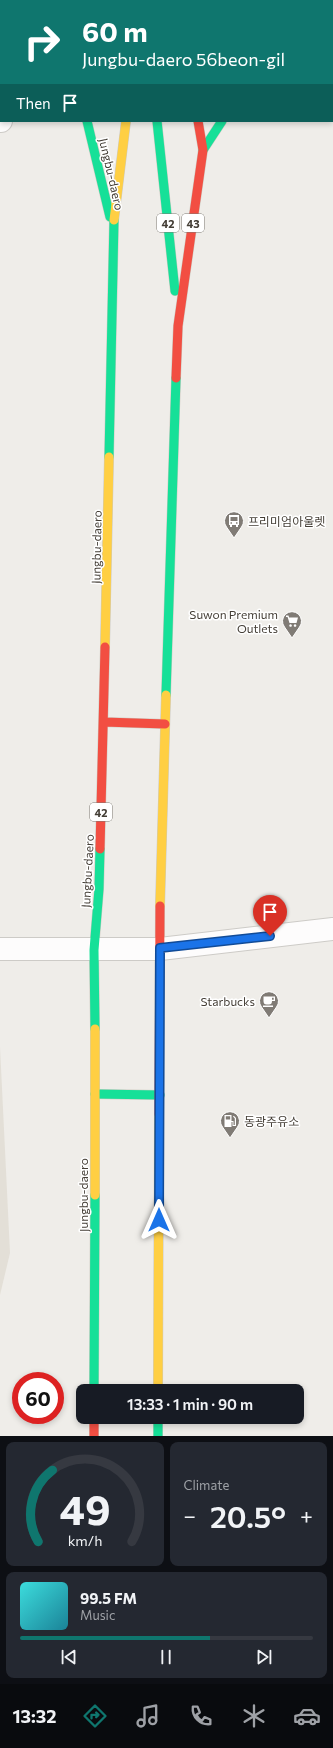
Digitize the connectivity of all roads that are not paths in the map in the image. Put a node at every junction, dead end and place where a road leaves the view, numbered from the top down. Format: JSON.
{"nodes":[{"id":1,"x":87,"y":122,"type":"edge"},
{"id":2,"x":126,"y":122,"type":"edge"},
{"id":3,"x":157,"y":122,"type":"edge"},
{"id":4,"x":198,"y":122,"type":"edge"},
{"id":5,"x":221,"y":122,"type":"edge"},
{"id":6,"x":203,"y":150,"type":"junction"},
{"id":7,"x":114,"y":232,"type":"junction"},
{"id":8,"x":178,"y":326,"type":"junction"},
{"id":9,"x":104,"y":722,"type":"junction"},
{"id":10,"x":165,"y":724,"type":"junction"},
{"id":11,"x":333,"y":929,"type":"edge"},
{"id":12,"x":160,"y":948,"type":"junction"},
{"id":13,"x":0,"y":949,"type":"edge"},
{"id":14,"x":94,"y":950,"type":"junction"},
{"id":15,"x":96,"y":1094,"type":"junction"},
{"id":16,"x":160,"y":1095,"type":"junction"},
{"id":17,"x":94,"y":1384,"type":"edge"},
{"id":18,"x":158,"y":1384,"type":"edge"},
{"id":19,"x":94,"y":1424,"type":"edge"},
{"id":20,"x":158,"y":1424,"type":"edge"},
{"id":21,"x":94,"y":1436,"type":"edge"},
{"id":22,"x":158,"y":1436,"type":"edge"}],
"edges":[{"from":1,"to":7,"type":"main road","name":"Jungbu-daero"},
{"from":2,"to":7,"type":"main road","name":"Jungbu-daero","number":"42"},
{"from":3,"to":8,"type":"main road","number":"42"},
{"from":4,"to":6,"type":"main road","number":"43"},
{"from":5,"to":6,"type":"main road"},
{"from":6,"to":8,"type":"main road","number":"43"},
{"from":7,"to":9,"type":"main road","name":"Jungbu-daero","number":"42"},
{"from":8,"to":10,"type":"main road","number":"42"},
{"from":9,"to":10,"type":"main road"},
{"from":9,"to":14,"type":"main road","name":"Jungbu-daero","number":"42"},
{"from":10,"to":12,"type":"main road","number":"42"},
{"from":11,"to":12,"type":"street"},
{"from":12,"to":14,"type":"street"},
{"from":12,"to":16,"type":"main road","number":"42"},
{"from":13,"to":14,"type":"street"},
{"from":14,"to":15,"type":"main road","name":"Jungbu-daero","number":"42"},
{"from":15,"to":16,"type":"main road"},
{"from":15,"to":17,"type":"main road","name":"Jungbu-daero","number":"42"},
{"from":16,"to":18,"type":"main road","number":"42"},
{"from":19,"to":21,"type":"main road"},
{"from":20,"to":22,"type":"main road"}]}
